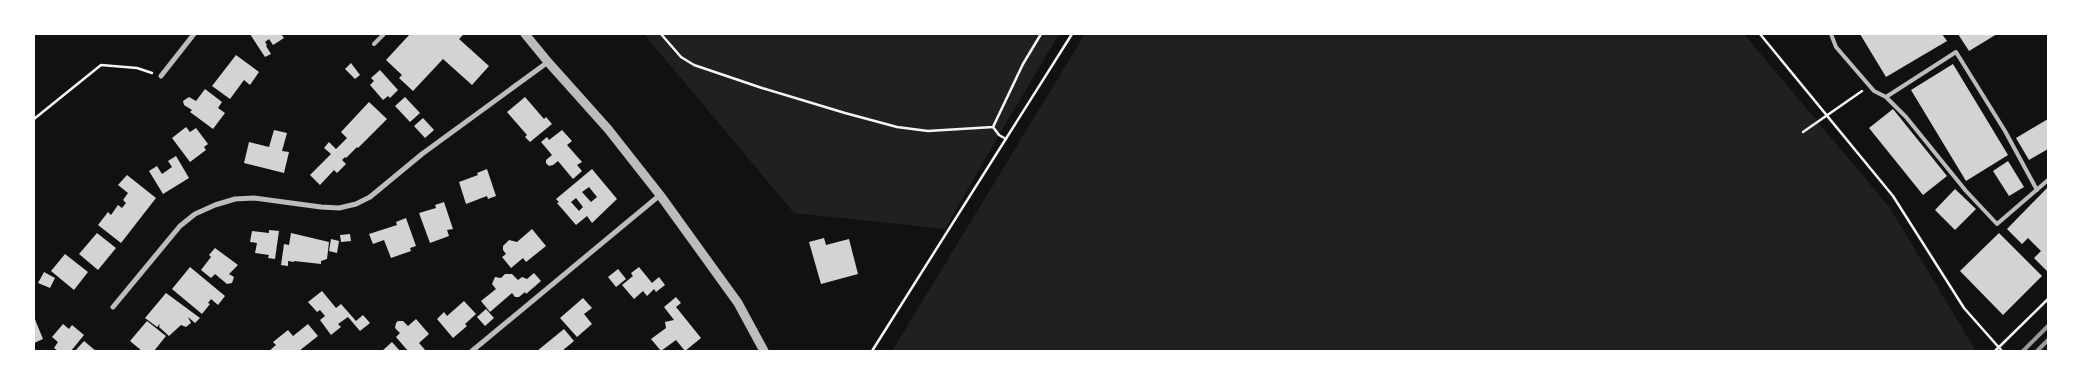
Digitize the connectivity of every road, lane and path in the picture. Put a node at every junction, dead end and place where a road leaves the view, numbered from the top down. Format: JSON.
{"nodes":[{"id":1,"x":194,"y":34,"type":"edge"},
{"id":2,"x":384,"y":34,"type":"edge"},
{"id":3,"x":525,"y":34,"type":"edge"},
{"id":4,"x":662,"y":34,"type":"edge"},
{"id":5,"x":1041,"y":34,"type":"edge"},
{"id":6,"x":1072,"y":34,"type":"edge"},
{"id":7,"x":1760,"y":34,"type":"edge"},
{"id":8,"x":1831,"y":34,"type":"edge"},
{"id":9,"x":374,"y":44,"type":"dead end"},
{"id":10,"x":548,"y":62,"type":"junction"},
{"id":11,"x":161,"y":76,"type":"joint"},
{"id":12,"x":1869,"y":86,"type":"junction"},
{"id":13,"x":1886,"y":97,"type":"junction"},
{"id":14,"x":1826,"y":114,"type":"junction"},
{"id":15,"x":34,"y":119,"type":"edge"},
{"id":16,"x":993,"y":128,"type":"junction"},
{"id":17,"x":1803,"y":132,"type":"dead end"},
{"id":18,"x":1006,"y":139,"type":"junction"},
{"id":19,"x":2048,"y":180,"type":"edge"},
{"id":20,"x":2037,"y":190,"type":"junction"},
{"id":21,"x":660,"y":194,"type":"junction"},
{"id":22,"x":2048,"y":298,"type":"edge"},
{"id":23,"x":113,"y":307,"type":"dead end"},
{"id":24,"x":1998,"y":347,"type":"junction"},
{"id":25,"x":472,"y":351,"type":"edge"},
{"id":26,"x":764,"y":351,"type":"edge"},
{"id":27,"x":872,"y":351,"type":"edge"},
{"id":28,"x":1995,"y":351,"type":"edge"},
{"id":29,"x":2002,"y":351,"type":"edge"}],
"edges":[{"from":1,"to":11,"type":"street"},
{"from":2,"to":9,"type":"lane"},
{"from":3,"to":10,"type":"street"},
{"from":4,"to":16,"type":"path"},
{"from":5,"to":16,"type":"path"},
{"from":6,"to":18,"type":"path"},
{"from":7,"to":14,"type":"path"},
{"from":8,"to":12,"type":"lane"},
{"from":10,"to":21,"type":"street"},
{"from":10,"to":23,"type":"street"},
{"from":11,"to":15,"type":"path"},
{"from":12,"to":13,"type":"lane"},
{"from":12,"to":14,"type":"path"},
{"from":13,"to":20,"type":"lane"},
{"from":13,"to":20,"type":"lane"},
{"from":14,"to":17,"type":"path"},
{"from":14,"to":24,"type":"path"},
{"from":16,"to":18,"type":"path"},
{"from":18,"to":27,"type":"path"},
{"from":19,"to":20,"type":"lane"},
{"from":21,"to":25,"type":"street"},
{"from":21,"to":26,"type":"street"},
{"from":22,"to":24,"type":"path"},
{"from":24,"to":28,"type":"path"},
{"from":24,"to":29,"type":"path"}]}
